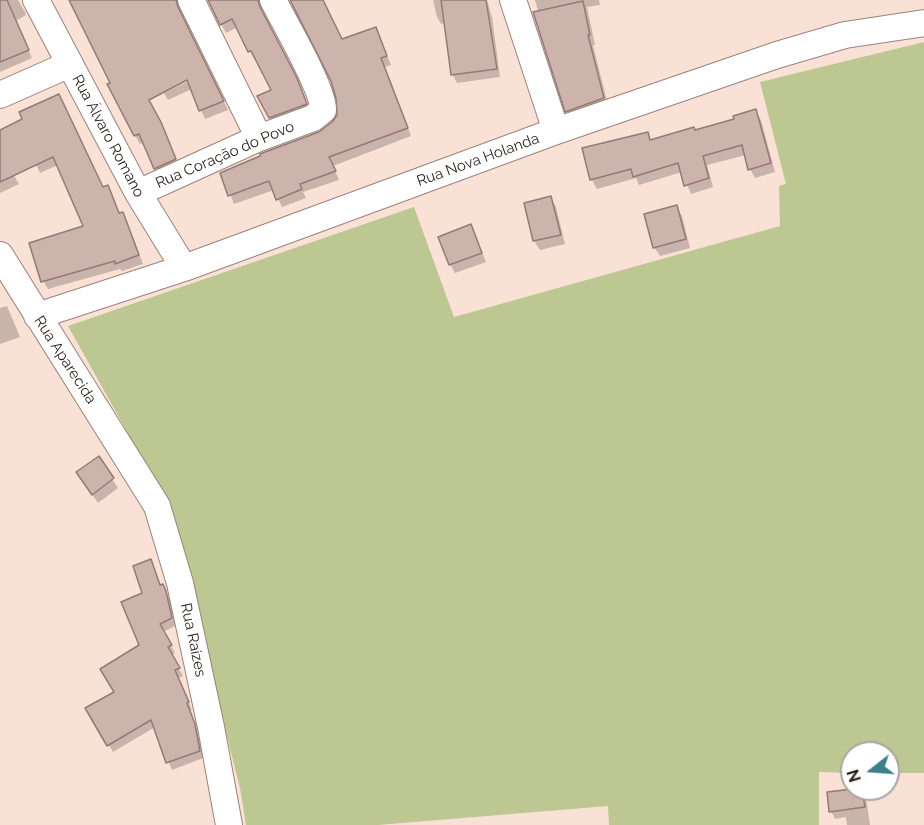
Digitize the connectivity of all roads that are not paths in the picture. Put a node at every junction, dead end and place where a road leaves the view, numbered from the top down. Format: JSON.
{"nodes":[{"id":1,"x":36,"y":0,"type":"edge"},
{"id":2,"x":191,"y":0,"type":"edge"},
{"id":3,"x":273,"y":0,"type":"edge"},
{"id":4,"x":513,"y":0,"type":"edge"},
{"id":5,"x":924,"y":23,"type":"edge"},
{"id":6,"x":70,"y":64,"type":"junction"},
{"id":7,"x":0,"y":95,"type":"edge"},
{"id":8,"x":556,"y":131,"type":"junction"},
{"id":9,"x":259,"y":138,"type":"junction"},
{"id":10,"x":138,"y":193,"type":"junction"},
{"id":11,"x":0,"y":255,"type":"edge"},
{"id":12,"x":184,"y":268,"type":"junction"},
{"id":13,"x":38,"y":316,"type":"junction"},
{"id":14,"x":132,"y":463,"type":"joint"},
{"id":15,"x":229,"y":825,"type":"edge"}],
"edges":[{"from":1,"to":6,"type":"street","name":"Rua Álvaro Romano"},
{"from":2,"to":9,"type":"street"},
{"from":3,"to":9,"type":"street","name":"Rua Coração do Povo"},
{"from":4,"to":8,"type":"street"},
{"from":5,"to":8,"type":"street","name":"Rua Nova Holanda"},
{"from":6,"to":7,"type":"street"},
{"from":6,"to":10,"type":"street","name":"Rua Álvaro Romano"},
{"from":8,"to":12,"type":"street","name":"Rua Nova Holanda"},
{"from":9,"to":10,"type":"street","name":"Rua Coração do Povo"},
{"from":10,"to":12,"type":"street","name":"Rua Álvaro Romano"},
{"from":11,"to":13,"type":"street","name":"Rua Aparecida"},
{"from":12,"to":13,"type":"street","name":"Rua Nova Holanda"},
{"from":13,"to":14,"type":"street","name":"Rua Aparecida"},
{"from":14,"to":15,"type":"street","name":"Rua Raizes"}]}
